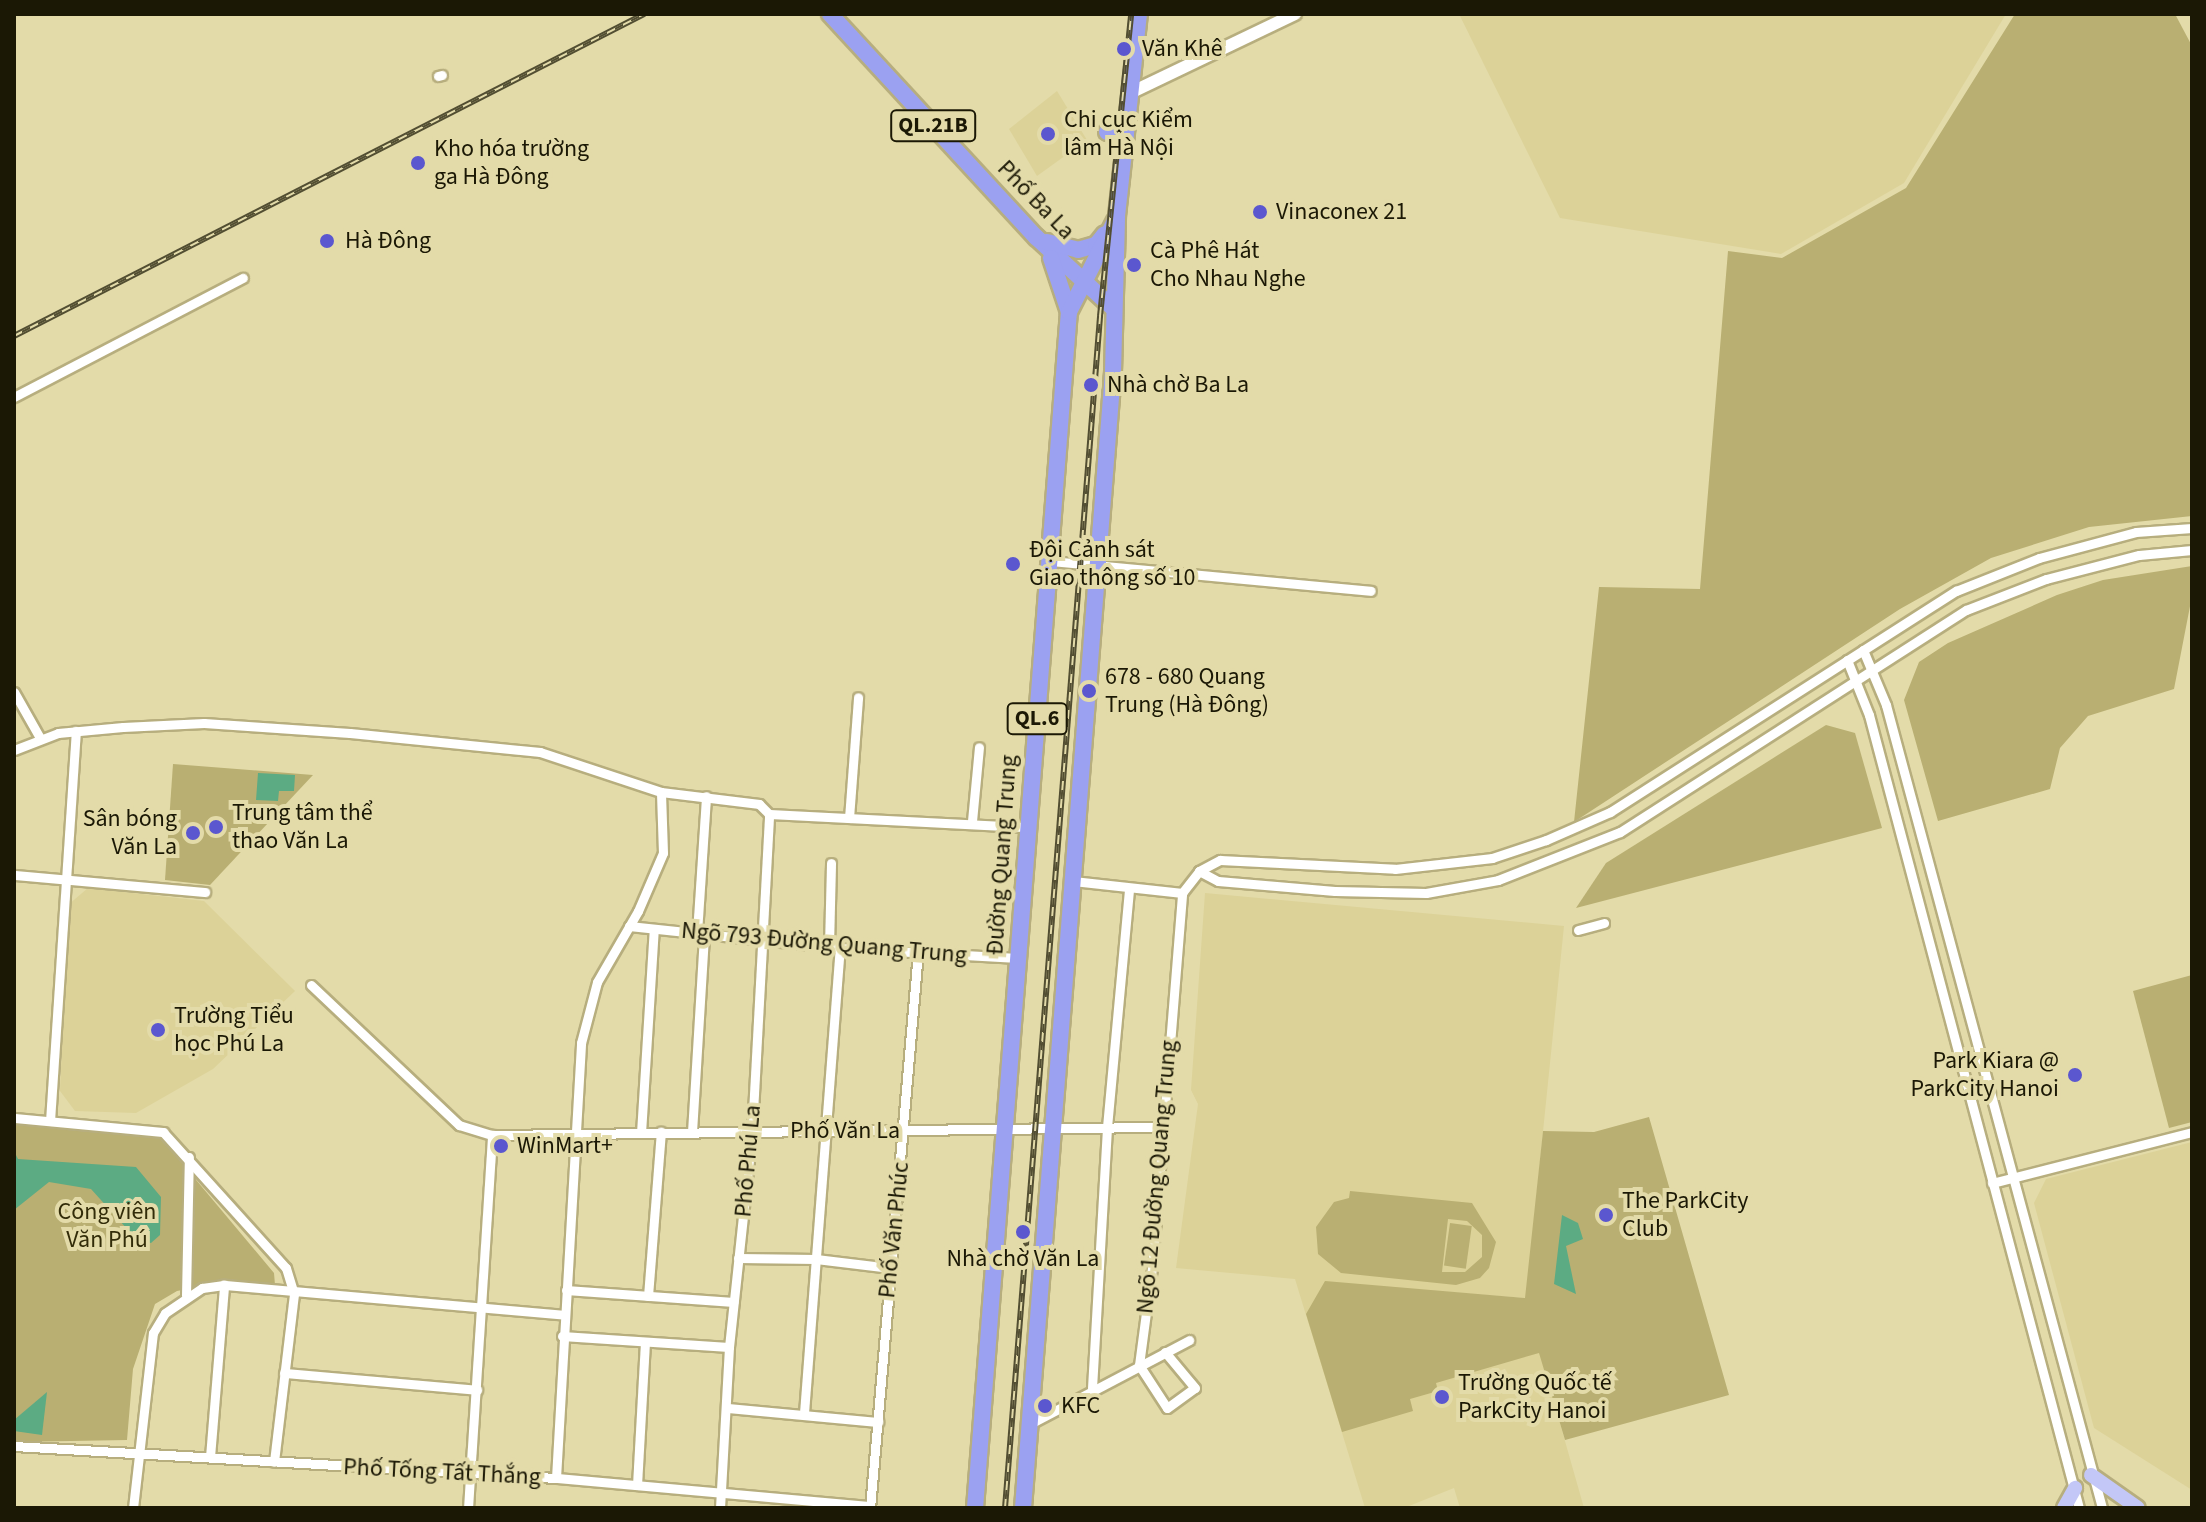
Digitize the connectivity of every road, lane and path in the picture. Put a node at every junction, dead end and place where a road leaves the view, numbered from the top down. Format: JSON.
{"nodes":[{"id":1,"x":830,"y":14,"type":"edge"},
{"id":2,"x":1139,"y":14,"type":"edge"},
{"id":3,"x":1295,"y":14,"type":"edge"},
{"id":4,"x":1130,"y":93,"type":"junction"},
{"id":5,"x":1107,"y":132,"type":"dead end"},
{"id":6,"x":1126,"y":134,"type":"junction"},
{"id":7,"x":1117,"y":216,"type":"junction"},
{"id":8,"x":1036,"y":237,"type":"junction"},
{"id":9,"x":243,"y":278,"type":"dead end"},
{"id":10,"x":1085,"y":281,"type":"junction"},
{"id":11,"x":1114,"y":309,"type":"junction"},
{"id":12,"x":1069,"y":312,"type":"junction"},
{"id":13,"x":14,"y":397,"type":"edge"},
{"id":14,"x":2192,"y":528,"type":"edge"},
{"id":15,"x":2192,"y":550,"type":"edge"},
{"id":16,"x":1050,"y":561,"type":"junction"},
{"id":17,"x":1098,"y":564,"type":"junction"},
{"id":18,"x":1371,"y":591,"type":"dead end"},
{"id":19,"x":1863,"y":650,"type":"junction"},
{"id":20,"x":1847,"y":660,"type":"junction"},
{"id":21,"x":1874,"y":669,"type":"junction"},
{"id":22,"x":1857,"y":680,"type":"junction"},
{"id":23,"x":14,"y":692,"type":"edge"},
{"id":24,"x":858,"y":697,"type":"dead end"},
{"id":25,"x":76,"y":731,"type":"junction"},
{"id":26,"x":40,"y":738,"type":"junction"},
{"id":27,"x":979,"y":747,"type":"dead end"},
{"id":28,"x":14,"y":750,"type":"edge"},
{"id":29,"x":661,"y":792,"type":"junction"},
{"id":30,"x":706,"y":796,"type":"junction"},
{"id":31,"x":769,"y":814,"type":"junction"},
{"id":32,"x":849,"y":818,"type":"junction"},
{"id":33,"x":972,"y":821,"type":"junction"},
{"id":34,"x":1029,"y":827,"type":"junction"},
{"id":35,"x":831,"y":863,"type":"dead end"},
{"id":36,"x":1199,"y":871,"type":"junction"},
{"id":37,"x":14,"y":875,"type":"edge"},
{"id":38,"x":64,"y":879,"type":"junction"},
{"id":39,"x":1073,"y":881,"type":"junction"},
{"id":40,"x":1129,"y":888,"type":"junction"},
{"id":41,"x":205,"y":892,"type":"dead end"},
{"id":42,"x":1182,"y":893,"type":"junction"},
{"id":43,"x":1604,"y":923,"type":"dead end"},
{"id":44,"x":629,"y":926,"type":"junction"},
{"id":45,"x":654,"y":929,"type":"junction"},
{"id":46,"x":1578,"y":930,"type":"dead end"},
{"id":47,"x":700,"y":934,"type":"junction"},
{"id":48,"x":762,"y":940,"type":"junction"},
{"id":49,"x":834,"y":947,"type":"junction"},
{"id":50,"x":918,"y":952,"type":"junction"},
{"id":51,"x":1018,"y":958,"type":"junction"},
{"id":52,"x":311,"y":985,"type":"dead end"},
{"id":53,"x":14,"y":1118,"type":"edge"},
{"id":54,"x":50,"y":1121,"type":"junction"},
{"id":55,"x":1053,"y":1125,"type":"junction"},
{"id":56,"x":1005,"y":1126,"type":"junction"},
{"id":57,"x":1107,"y":1127,"type":"junction"},
{"id":58,"x":1160,"y":1127,"type":"junction"},
{"id":59,"x":752,"y":1131,"type":"junction"},
{"id":60,"x":827,"y":1131,"type":"junction"},
{"id":61,"x":904,"y":1131,"type":"junction"},
{"id":62,"x":661,"y":1132,"type":"junction"},
{"id":63,"x":692,"y":1132,"type":"junction"},
{"id":64,"x":2192,"y":1132,"type":"edge"},
{"id":65,"x":641,"y":1133,"type":"junction"},
{"id":66,"x":577,"y":1134,"type":"junction"},
{"id":67,"x":492,"y":1135,"type":"junction"},
{"id":68,"x":189,"y":1157,"type":"junction"},
{"id":69,"x":2012,"y":1179,"type":"junction"},
{"id":70,"x":1992,"y":1183,"type":"junction"},
{"id":71,"x":738,"y":1258,"type":"junction"},
{"id":72,"x":816,"y":1259,"type":"junction"},
{"id":73,"x":890,"y":1268,"type":"junction"},
{"id":74,"x":224,"y":1285,"type":"junction"},
{"id":75,"x":566,"y":1290,"type":"junction"},
{"id":76,"x":294,"y":1294,"type":"junction"},
{"id":77,"x":186,"y":1295,"type":"junction"},
{"id":78,"x":648,"y":1296,"type":"junction"},
{"id":79,"x":734,"y":1302,"type":"junction"},
{"id":80,"x":480,"y":1306,"type":"junction"},
{"id":81,"x":564,"y":1315,"type":"junction"},
{"id":82,"x":562,"y":1336,"type":"junction"},
{"id":83,"x":1189,"y":1340,"type":"dead end"},
{"id":84,"x":645,"y":1344,"type":"junction"},
{"id":85,"x":729,"y":1347,"type":"junction"},
{"id":86,"x":1165,"y":1352,"type":"junction"},
{"id":87,"x":1139,"y":1365,"type":"junction"},
{"id":88,"x":284,"y":1373,"type":"junction"},
{"id":89,"x":1092,"y":1388,"type":"junction"},
{"id":90,"x":477,"y":1390,"type":"junction"},
{"id":91,"x":727,"y":1408,"type":"junction"},
{"id":92,"x":804,"y":1413,"type":"junction"},
{"id":93,"x":878,"y":1422,"type":"junction"},
{"id":94,"x":1030,"y":1424,"type":"junction"},
{"id":95,"x":14,"y":1446,"type":"edge"},
{"id":96,"x":136,"y":1450,"type":"junction"},
{"id":97,"x":210,"y":1457,"type":"junction"},
{"id":98,"x":274,"y":1462,"type":"junction"},
{"id":99,"x":473,"y":1474,"type":"junction"},
{"id":100,"x":2091,"y":1475,"type":"junction"},
{"id":101,"x":556,"y":1478,"type":"junction"},
{"id":102,"x":637,"y":1485,"type":"junction"},
{"id":103,"x":2075,"y":1488,"type":"junction"},
{"id":104,"x":721,"y":1495,"type":"junction"},
{"id":105,"x":870,"y":1507,"type":"edge"},
{"id":106,"x":133,"y":1508,"type":"edge"},
{"id":107,"x":468,"y":1508,"type":"edge"},
{"id":108,"x":720,"y":1508,"type":"edge"},
{"id":109,"x":975,"y":1508,"type":"edge"},
{"id":110,"x":1023,"y":1508,"type":"edge"},
{"id":111,"x":2064,"y":1508,"type":"edge"},
{"id":112,"x":2079,"y":1508,"type":"edge"},
{"id":113,"x":2102,"y":1508,"type":"edge"},
{"id":114,"x":2138,"y":1508,"type":"edge"}],
"edges":[{"from":1,"to":8,"type":"highway","name":"Phố Ba La","number":"QL.21B"},
{"from":2,"to":4,"type":"highway","name":"Đường Quang Trung","number":"QL.6"},
{"from":3,"to":4,"type":"street"},
{"from":4,"to":6,"type":"highway","name":"Đường Quang Trung","number":"QL.6"},
{"from":5,"to":6,"type":"highway"},
{"from":6,"to":7,"type":"highway","name":"Đường Quang Trung","number":"QL.6"},
{"from":7,"to":8,"type":"highway"},
{"from":7,"to":10,"type":"highway","name":"Đường Quang Trung","number":"QL.6"},
{"from":7,"to":11,"type":"highway","name":"Đường Quang Trung","number":"QL.6"},
{"from":8,"to":10,"type":"highway","name":"Phố Ba La","number":"QL.21B"},
{"from":8,"to":12,"type":"highway"},
{"from":9,"to":13,"type":"street"},
{"from":10,"to":11,"type":"highway","name":"Phố Ba La","number":"QL.21B"},
{"from":10,"to":12,"type":"highway","name":"Đường Quang Trung","number":"QL.6"},
{"from":11,"to":17,"type":"highway","name":"Đường Quang Trung","number":"QL.6"},
{"from":12,"to":16,"type":"highway","name":"Đường Quang Trung","number":"QL.6"},
{"from":14,"to":19,"type":"street"},
{"from":15,"to":21,"type":"street"},
{"from":16,"to":17,"type":"street"},
{"from":16,"to":34,"type":"highway","name":"Đường Quang Trung","number":"QL.6"},
{"from":17,"to":18,"type":"street"},
{"from":17,"to":39,"type":"highway","name":"Đường Quang Trung","number":"QL.6"},
{"from":19,"to":20,"type":"street"},
{"from":19,"to":21,"type":"street"},
{"from":20,"to":22,"type":"street"},
{"from":20,"to":36,"type":"street"},
{"from":21,"to":22,"type":"street"},
{"from":21,"to":69,"type":"street"},
{"from":22,"to":36,"type":"street"},
{"from":22,"to":70,"type":"street"},
{"from":23,"to":26,"type":"street"},
{"from":24,"to":32,"type":"street"},
{"from":25,"to":26,"type":"street"},
{"from":25,"to":29,"type":"street"},
{"from":25,"to":38,"type":"street"},
{"from":26,"to":28,"type":"street"},
{"from":27,"to":33,"type":"street"},
{"from":29,"to":30,"type":"street"},
{"from":29,"to":44,"type":"street"},
{"from":30,"to":31,"type":"street"},
{"from":30,"to":47,"type":"street"},
{"from":31,"to":32,"type":"street"},
{"from":31,"to":48,"type":"street","name":"Phố Phú La"},
{"from":32,"to":33,"type":"street"},
{"from":33,"to":34,"type":"street"},
{"from":34,"to":51,"type":"highway","name":"Đường Quang Trung","number":"QL.6"},
{"from":35,"to":49,"type":"street"},
{"from":36,"to":42,"type":"street"},
{"from":37,"to":38,"type":"street"},
{"from":38,"to":41,"type":"street"},
{"from":38,"to":54,"type":"street"},
{"from":39,"to":40,"type":"street"},
{"from":39,"to":55,"type":"highway","name":"Đường Quang Trung","number":"QL.6"},
{"from":40,"to":42,"type":"street"},
{"from":40,"to":57,"type":"street"},
{"from":42,"to":58,"type":"street","name":"Ngõ 12 Đường Quang Trung"},
{"from":43,"to":46,"type":"street"},
{"from":44,"to":45,"type":"street","name":"Ngõ 793 Đường Quang Trung"},
{"from":44,"to":66,"type":"street"},
{"from":45,"to":47,"type":"street","name":"Ngõ 793 Đường Quang Trung"},
{"from":45,"to":65,"type":"street"},
{"from":47,"to":48,"type":"street","name":"Ngõ 793 Đường Quang Trung"},
{"from":47,"to":63,"type":"street"},
{"from":48,"to":49,"type":"street","name":"Ngõ 793 Đường Quang Trung"},
{"from":48,"to":59,"type":"street","name":"Phố Phú La"},
{"from":49,"to":50,"type":"street","name":"Ngõ 793 Đường Quang Trung"},
{"from":49,"to":60,"type":"street"},
{"from":50,"to":51,"type":"street","name":"Ngõ 793 Đường Quang Trung"},
{"from":50,"to":61,"type":"street","name":"Phố Văn Phúc"},
{"from":51,"to":56,"type":"highway","name":"Đường Quang Trung","number":"QL.6"},
{"from":52,"to":67,"type":"street","name":"Phố Văn La"},
{"from":53,"to":54,"type":"street"},
{"from":54,"to":68,"type":"street"},
{"from":55,"to":56,"type":"street","name":"Phố Văn La"},
{"from":55,"to":57,"type":"street","name":"Phố Văn La"},
{"from":55,"to":94,"type":"highway","name":"Đường Quang Trung","number":"QL.6"},
{"from":56,"to":61,"type":"street","name":"Phố Văn La"},
{"from":56,"to":109,"type":"highway","name":"Đường Quang Trung","number":"QL.6"},
{"from":57,"to":58,"type":"street","name":"Phố Văn La"},
{"from":57,"to":89,"type":"street"},
{"from":58,"to":87,"type":"street","name":"Ngõ 12 Đường Quang Trung"},
{"from":59,"to":60,"type":"street","name":"Phố Văn La"},
{"from":59,"to":63,"type":"street","name":"Phố Văn La"},
{"from":59,"to":71,"type":"street","name":"Phố Phú La"},
{"from":60,"to":61,"type":"street","name":"Phố Văn La"},
{"from":60,"to":72,"type":"street"},
{"from":61,"to":73,"type":"street","name":"Phố Văn Phúc"},
{"from":62,"to":63,"type":"street","name":"Phố Văn La"},
{"from":62,"to":65,"type":"street","name":"Phố Văn La"},
{"from":62,"to":78,"type":"street"},
{"from":64,"to":69,"type":"street"},
{"from":65,"to":66,"type":"street","name":"Phố Văn La"},
{"from":66,"to":67,"type":"street","name":"Phố Văn La"},
{"from":66,"to":75,"type":"street"},
{"from":67,"to":80,"type":"street"},
{"from":68,"to":76,"type":"street"},
{"from":68,"to":77,"type":"street"},
{"from":69,"to":70,"type":"street"},
{"from":69,"to":100,"type":"street"},
{"from":70,"to":103,"type":"street"},
{"from":71,"to":72,"type":"street"},
{"from":71,"to":79,"type":"street","name":"Phố Phú La"},
{"from":72,"to":73,"type":"street"},
{"from":72,"to":92,"type":"street"},
{"from":73,"to":93,"type":"street","name":"Phố Văn Phúc"},
{"from":74,"to":76,"type":"street"},
{"from":74,"to":77,"type":"street"},
{"from":74,"to":97,"type":"street"},
{"from":75,"to":78,"type":"street"},
{"from":75,"to":81,"type":"street"},
{"from":76,"to":80,"type":"street"},
{"from":76,"to":88,"type":"street"},
{"from":77,"to":96,"type":"street"},
{"from":78,"to":79,"type":"street"},
{"from":79,"to":85,"type":"street","name":"Phố Phú La"},
{"from":80,"to":81,"type":"street"},
{"from":80,"to":90,"type":"street"},
{"from":81,"to":82,"type":"street"},
{"from":82,"to":84,"type":"street"},
{"from":82,"to":101,"type":"street"},
{"from":83,"to":86,"type":"street"},
{"from":84,"to":85,"type":"street"},
{"from":84,"to":102,"type":"street"},
{"from":85,"to":91,"type":"street","name":"Phố Phú La"},
{"from":86,"to":87,"type":"street"},
{"from":86,"to":87,"type":"street"},
{"from":87,"to":89,"type":"street"},
{"from":88,"to":90,"type":"street"},
{"from":88,"to":98,"type":"street"},
{"from":89,"to":94,"type":"street"},
{"from":90,"to":99,"type":"street"},
{"from":91,"to":92,"type":"street"},
{"from":91,"to":104,"type":"street","name":"Phố Phú La"},
{"from":92,"to":93,"type":"street"},
{"from":93,"to":105,"type":"street","name":"Phố Văn Phúc"},
{"from":94,"to":110,"type":"highway","name":"Đường Quang Trung","number":"QL.6"},
{"from":95,"to":96,"type":"street","name":"Phố Tống Tất Thắng"},
{"from":96,"to":97,"type":"street","name":"Phố Tống Tất Thắng"},
{"from":96,"to":106,"type":"street"},
{"from":97,"to":98,"type":"street","name":"Phố Tống Tất Thắng"},
{"from":98,"to":99,"type":"street","name":"Phố Tống Tất Thắng"},
{"from":99,"to":101,"type":"street","name":"Phố Tống Tất Thắng"},
{"from":99,"to":107,"type":"street"},
{"from":100,"to":113,"type":"street"},
{"from":100,"to":114,"type":"main road"},
{"from":101,"to":102,"type":"street","name":"Phố Tống Tất Thắng"},
{"from":102,"to":104,"type":"street","name":"Phố Tống Tất Thắng"},
{"from":103,"to":111,"type":"main road"},
{"from":103,"to":112,"type":"street"},
{"from":104,"to":105,"type":"street","name":"Phố Tống Tất Thắng"},
{"from":104,"to":108,"type":"street","name":"Phố Phú La"}]}
